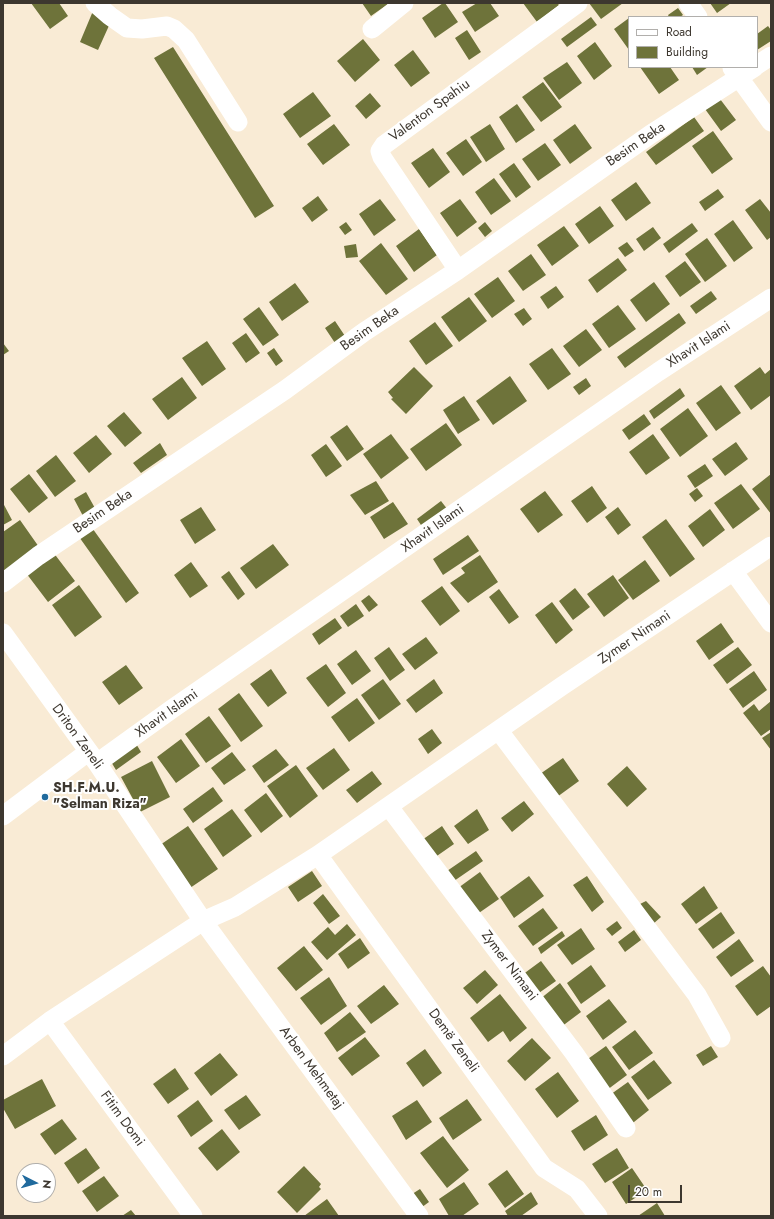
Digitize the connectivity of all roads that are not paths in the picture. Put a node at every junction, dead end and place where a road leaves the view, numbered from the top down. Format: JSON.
{"nodes":[{"id":1,"x":95,"y":3,"type":"edge"},
{"id":2,"x":404,"y":3,"type":"edge"},
{"id":3,"x":578,"y":3,"type":"edge"},
{"id":4,"x":688,"y":3,"type":"edge"},
{"id":5,"x":697,"y":16,"type":"edge"},
{"id":6,"x":372,"y":29,"type":"dead end"},
{"id":7,"x":771,"y":56,"type":"edge"},
{"id":8,"x":758,"y":65,"type":"edge"},
{"id":9,"x":749,"y":68,"type":"edge"},
{"id":10,"x":735,"y":72,"type":"edge"},
{"id":11,"x":238,"y":122,"type":"dead end"},
{"id":12,"x":771,"y":122,"type":"edge"},
{"id":13,"x":458,"y":270,"type":"junction"},
{"id":14,"x":771,"y":298,"type":"edge"},
{"id":15,"x":771,"y":546,"type":"edge"},
{"id":16,"x":733,"y":571,"type":"junction"},
{"id":17,"x":3,"y":583,"type":"edge"},
{"id":18,"x":771,"y":623,"type":"edge"},
{"id":19,"x":3,"y":633,"type":"edge"},
{"id":20,"x":499,"y":731,"type":"junction"},
{"id":21,"x":92,"y":758,"type":"junction"},
{"id":22,"x":389,"y":807,"type":"junction"},
{"id":23,"x":3,"y":816,"type":"edge"},
{"id":24,"x":318,"y":855,"type":"junction"},
{"id":25,"x":203,"y":921,"type":"junction"},
{"id":26,"x":50,"y":1021,"type":"junction"},
{"id":27,"x":721,"y":1038,"type":"dead end"},
{"id":28,"x":3,"y":1056,"type":"edge"},
{"id":29,"x":626,"y":1128,"type":"dead end"},
{"id":30,"x":193,"y":1216,"type":"edge"},
{"id":31,"x":419,"y":1216,"type":"edge"},
{"id":32,"x":598,"y":1216,"type":"edge"}],
"edges":[{"from":1,"to":11,"type":"street"},
{"from":2,"to":6,"type":"street"},
{"from":3,"to":13,"type":"street","name":"Valenton Spahiu"},
{"from":4,"to":5,"type":"street"},
{"from":7,"to":8,"type":"street","name":"Besim Beka"},
{"from":9,"to":10,"type":"street","name":"Besim Beka"},
{"from":10,"to":12,"type":"street"},
{"from":10,"to":13,"type":"street","name":"Besim Beka"},
{"from":13,"to":17,"type":"street","name":"Besim Beka"},
{"from":14,"to":21,"type":"street","name":"Xhavit Islami"},
{"from":15,"to":16,"type":"street","name":"Zymer Nimani"},
{"from":16,"to":18,"type":"street"},
{"from":16,"to":20,"type":"street","name":"Zymer Nimani"},
{"from":19,"to":21,"type":"street","name":"Driton Zeneli"},
{"from":20,"to":22,"type":"street","name":"Zymer Nimani"},
{"from":20,"to":27,"type":"street"},
{"from":21,"to":23,"type":"street","name":"Xhavit Islami"},
{"from":21,"to":25,"type":"street","name":"Driton Zeneli"},
{"from":22,"to":24,"type":"street","name":"Zymer Nimani"},
{"from":22,"to":29,"type":"street","name":"Zymer Nimani"},
{"from":24,"to":25,"type":"street","name":"Zymer Nimani"},
{"from":24,"to":32,"type":"street","name":"Demë Zeneli"},
{"from":25,"to":26,"type":"street"},
{"from":25,"to":31,"type":"street","name":"Arben Mehmetaj"},
{"from":26,"to":28,"type":"street"},
{"from":26,"to":30,"type":"street","name":"Fitim Domi"}]}
